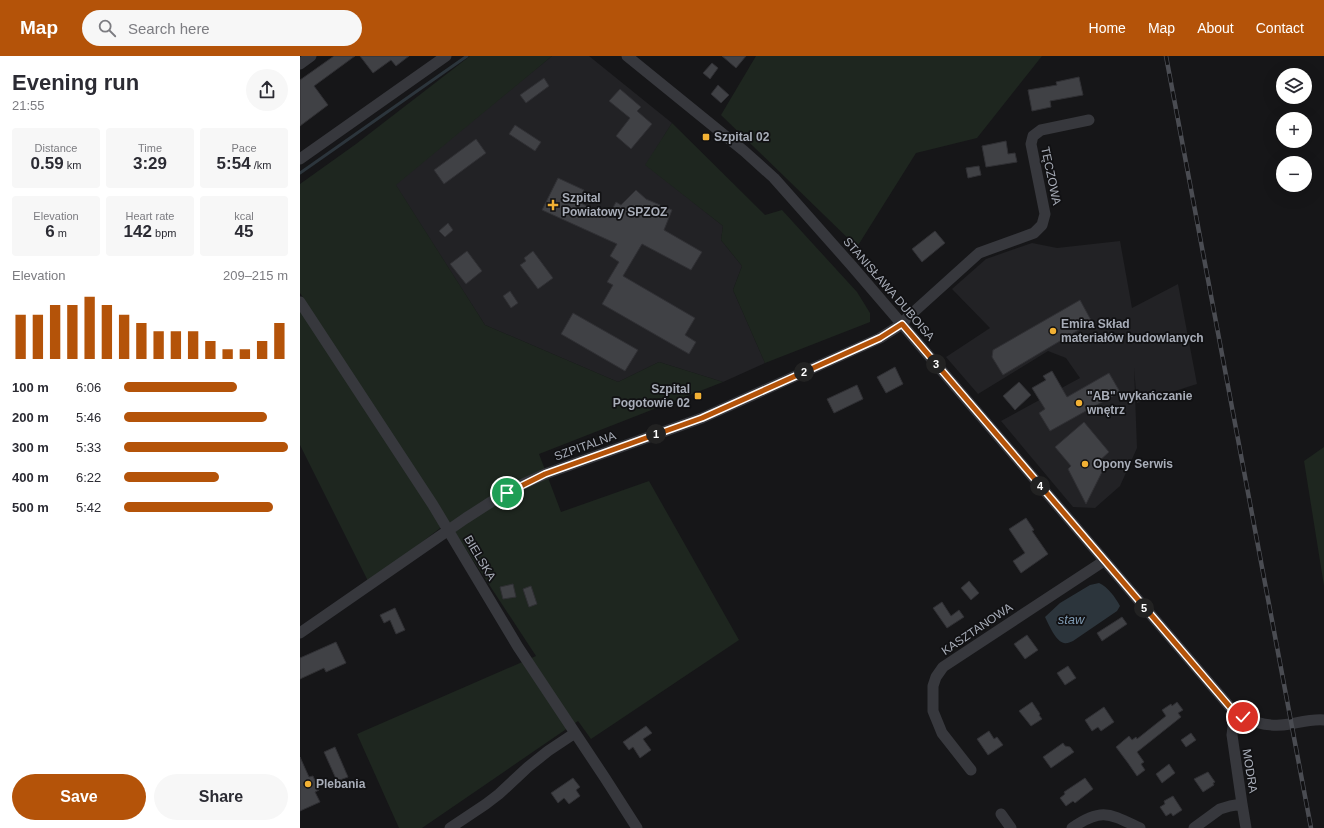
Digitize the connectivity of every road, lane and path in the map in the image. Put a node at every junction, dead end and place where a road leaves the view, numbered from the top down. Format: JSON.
{"nodes":[{"id":1,"x":311,"y":56,"type":"edge"},
{"id":2,"x":446,"y":56,"type":"edge"},
{"id":3,"x":627,"y":56,"type":"edge"},
{"id":4,"x":300,"y":64,"type":"edge"},
{"id":5,"x":1089,"y":120,"type":"dead end"},
{"id":6,"x":300,"y":159,"type":"edge"},
{"id":7,"x":300,"y":302,"type":"edge"},
{"id":8,"x":902,"y":324,"type":"junction"},
{"id":9,"x":448,"y":531,"type":"junction"},
{"id":10,"x":1104,"y":561,"type":"junction"},
{"id":11,"x":300,"y":633,"type":"edge"},
{"id":12,"x":1239,"y":714,"type":"junction"},
{"id":13,"x":1324,"y":720,"type":"edge"},
{"id":14,"x":575,"y":733,"type":"junction"},
{"id":15,"x":971,"y":770,"type":"dead end"},
{"id":16,"x":1242,"y":804,"type":"junction"},
{"id":17,"x":1001,"y":814,"type":"dead end"},
{"id":18,"x":450,"y":828,"type":"edge"},
{"id":19,"x":637,"y":828,"type":"edge"},
{"id":20,"x":1011,"y":828,"type":"edge"},
{"id":21,"x":1072,"y":828,"type":"edge"},
{"id":22,"x":1140,"y":828,"type":"edge"},
{"id":23,"x":1194,"y":828,"type":"edge"},
{"id":24,"x":1246,"y":828,"type":"edge"}],
"edges":[{"from":1,"to":4,"type":"street"},
{"from":2,"to":6,"type":"street"},
{"from":3,"to":8,"type":"street","name":"STANISŁAWA DUBOISA"},
{"from":5,"to":8,"type":"street","name":"TĘCZOWA"},
{"from":7,"to":9,"type":"street","name":"BIELSKA"},
{"from":8,"to":9,"type":"street","name":"SZPITALNA"},
{"from":8,"to":10,"type":"street","name":"STANISŁAWA DUBOISA"},
{"from":9,"to":11,"type":"street","name":"SZPITALNA"},
{"from":9,"to":14,"type":"street","name":"BIELSKA"},
{"from":10,"to":12,"type":"street","name":"STANISŁAWA DUBOISA"},
{"from":10,"to":15,"type":"street","name":"KASZTANOWA"},
{"from":12,"to":13,"type":"street","name":"STANISŁAWA DUBOISA"},
{"from":12,"to":16,"type":"street","name":"MODRA"},
{"from":14,"to":18,"type":"street"},
{"from":14,"to":19,"type":"street","name":"BIELSKA"},
{"from":16,"to":23,"type":"street","name":"MODRA"},
{"from":16,"to":24,"type":"street"},
{"from":17,"to":20,"type":"street"},
{"from":21,"to":22,"type":"street"}]}
